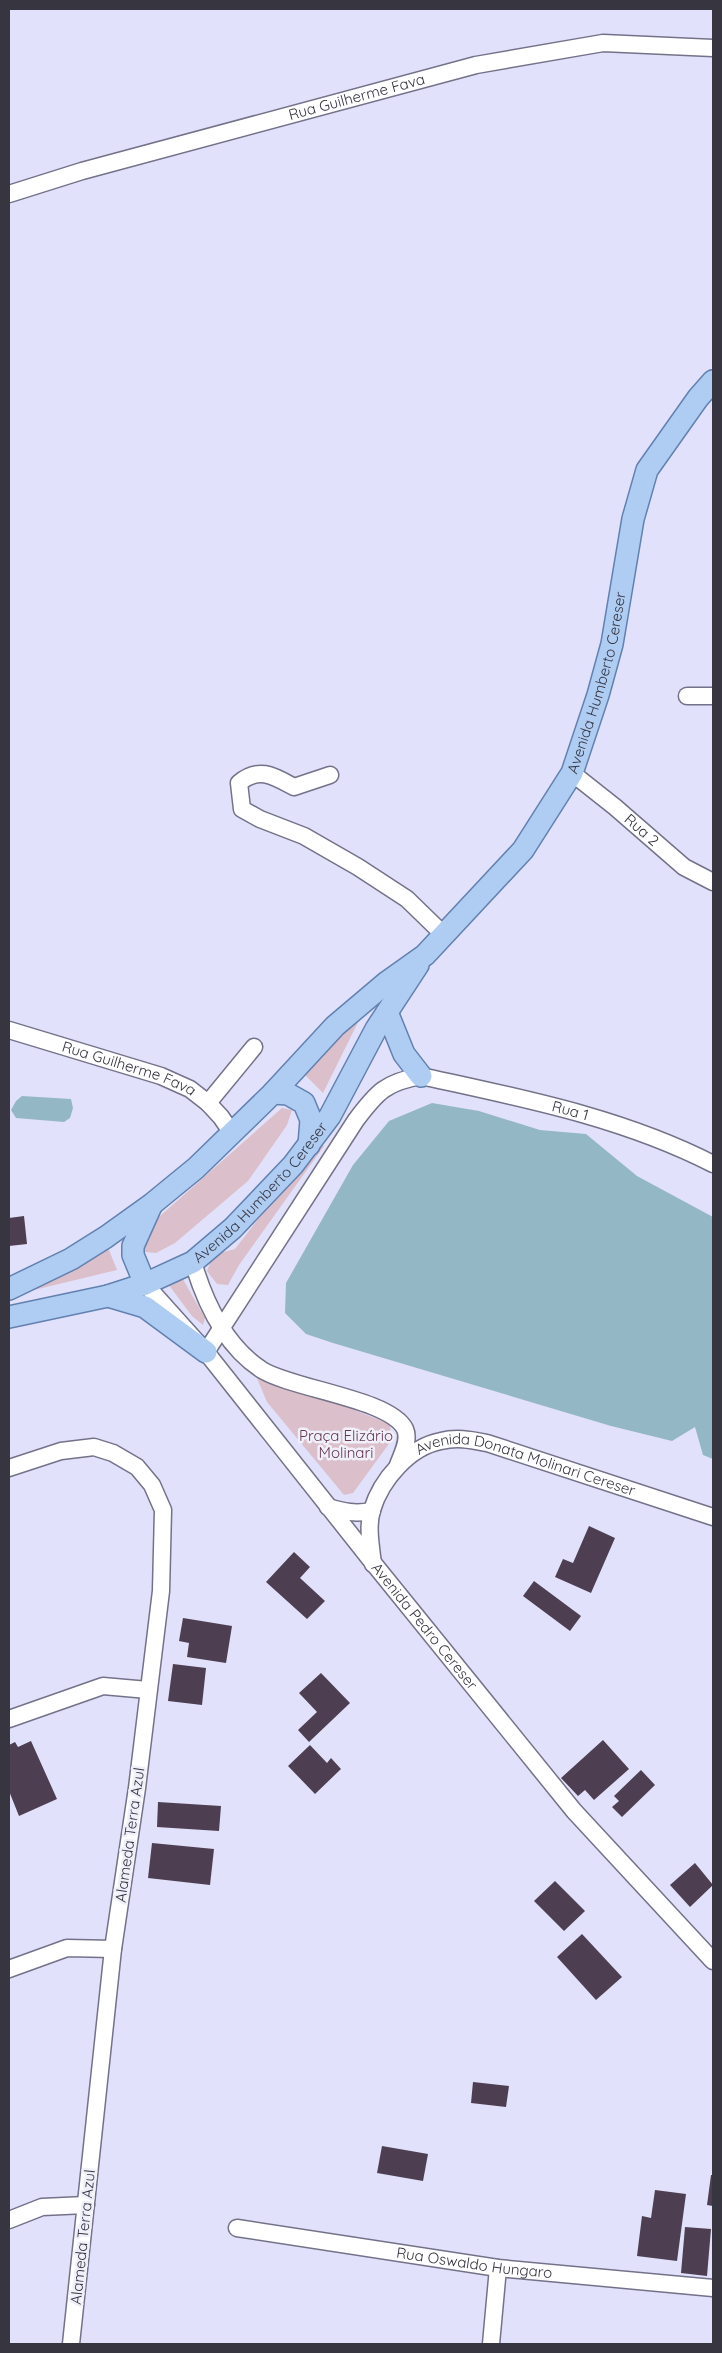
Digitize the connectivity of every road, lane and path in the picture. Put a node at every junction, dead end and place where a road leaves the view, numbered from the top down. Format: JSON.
{"nodes":[{"id":1,"x":713,"y":48,"type":"edge"},
{"id":2,"x":9,"y":194,"type":"edge"},
{"id":3,"x":713,"y":381,"type":"edge"},
{"id":4,"x":686,"y":696,"type":"dead end"},
{"id":5,"x":713,"y":696,"type":"edge"},
{"id":6,"x":572,"y":773,"type":"junction"},
{"id":7,"x":330,"y":775,"type":"dead end"},
{"id":8,"x":713,"y":882,"type":"edge"},
{"id":9,"x":444,"y":935,"type":"junction"},
{"id":10,"x":425,"y":955,"type":"junction"},
{"id":11,"x":387,"y":1012,"type":"junction"},
{"id":12,"x":9,"y":1030,"type":"edge"},
{"id":13,"x":254,"y":1047,"type":"dead end"},
{"id":14,"x":421,"y":1076,"type":"junction"},
{"id":15,"x":273,"y":1093,"type":"junction"},
{"id":16,"x":208,"y":1103,"type":"junction"},
{"id":17,"x":232,"y":1133,"type":"junction"},
{"id":18,"x":308,"y":1145,"type":"junction"},
{"id":19,"x":713,"y":1164,"type":"edge"},
{"id":20,"x":152,"y":1204,"type":"junction"},
{"id":21,"x":193,"y":1262,"type":"junction"},
{"id":22,"x":145,"y":1284,"type":"junction"},
{"id":23,"x":9,"y":1289,"type":"edge"},
{"id":24,"x":108,"y":1296,"type":"junction"},
{"id":25,"x":9,"y":1317,"type":"edge"},
{"id":26,"x":222,"y":1328,"type":"junction"},
{"id":27,"x":206,"y":1352,"type":"junction"},
{"id":28,"x":397,"y":1467,"type":"junction"},
{"id":29,"x":9,"y":1468,"type":"edge"},
{"id":30,"x":328,"y":1507,"type":"junction"},
{"id":31,"x":372,"y":1510,"type":"junction"},
{"id":32,"x":713,"y":1517,"type":"edge"},
{"id":33,"x":374,"y":1564,"type":"junction"},
{"id":34,"x":148,"y":1690,"type":"junction"},
{"id":35,"x":9,"y":1720,"type":"edge"},
{"id":36,"x":113,"y":1949,"type":"junction"},
{"id":37,"x":713,"y":1961,"type":"edge"},
{"id":38,"x":9,"y":1969,"type":"edge"},
{"id":39,"x":86,"y":2204,"type":"junction"},
{"id":40,"x":9,"y":2220,"type":"edge"},
{"id":41,"x":237,"y":2228,"type":"dead end"},
{"id":42,"x":498,"y":2268,"type":"junction"},
{"id":43,"x":713,"y":2288,"type":"edge"},
{"id":44,"x":71,"y":2344,"type":"edge"},
{"id":45,"x":491,"y":2344,"type":"edge"}],
"edges":[{"from":1,"to":2,"type":"street","name":"Rua Guilherme Fava"},
{"from":3,"to":6,"type":"main road","name":"Avenida Humberto Cereser"},
{"from":4,"to":5,"type":"street"},
{"from":6,"to":8,"type":"street","name":"Rua 2"},
{"from":6,"to":9,"type":"main road","name":"Avenida Humberto Cereser"},
{"from":7,"to":9,"type":"street"},
{"from":9,"to":10,"type":"main road","name":"Avenida Humberto Cereser"},
{"from":10,"to":11,"type":"main road","name":"Avenida Humberto Cereser"},
{"from":10,"to":15,"type":"main road","name":"Avenida Humberto Cereser"},
{"from":11,"to":14,"type":"main road"},
{"from":11,"to":18,"type":"main road","name":"Avenida Humberto Cereser"},
{"from":12,"to":16,"type":"street","name":"Rua Guilherme Fava"},
{"from":13,"to":16,"type":"street"},
{"from":14,"to":19,"type":"street","name":"Rua 1"},
{"from":14,"to":26,"type":"street"},
{"from":15,"to":17,"type":"main road","name":"Avenida Humberto Cereser"},
{"from":15,"to":18,"type":"main road"},
{"from":16,"to":17,"type":"street","name":"Rua Guilherme Fava"},
{"from":17,"to":20,"type":"main road","name":"Avenida Humberto Cereser"},
{"from":18,"to":21,"type":"main road","name":"Avenida Humberto Cereser"},
{"from":20,"to":22,"type":"main road"},
{"from":20,"to":23,"type":"main road","name":"Avenida Humberto Cereser"},
{"from":21,"to":22,"type":"main road","name":"Avenida Humberto Cereser"},
{"from":21,"to":26,"type":"street","name":"Avenida Donata Molinari Cereser"},
{"from":22,"to":24,"type":"main road","name":"Avenida Humberto Cereser"},
{"from":22,"to":27,"type":"street","name":"Avenida Pedro Cereser"},
{"from":24,"to":25,"type":"main road","name":"Avenida Humberto Cereser"},
{"from":24,"to":27,"type":"main road"},
{"from":26,"to":27,"type":"street"},
{"from":26,"to":28,"type":"street","name":"Avenida Donata Molinari Cereser"},
{"from":27,"to":30,"type":"street","name":"Avenida Pedro Cereser"},
{"from":28,"to":31,"type":"street"},
{"from":28,"to":32,"type":"street","name":"Avenida Donata Molinari Cereser"},
{"from":29,"to":34,"type":"street","name":"Alameda Terra Azul"},
{"from":30,"to":31,"type":"street"},
{"from":30,"to":33,"type":"street","name":"Avenida Pedro Cereser"},
{"from":31,"to":33,"type":"street"},
{"from":33,"to":37,"type":"street","name":"Avenida Pedro Cereser"},
{"from":34,"to":35,"type":"street"},
{"from":34,"to":36,"type":"street","name":"Alameda Terra Azul"},
{"from":36,"to":38,"type":"street"},
{"from":36,"to":39,"type":"street","name":"Alameda Terra Azul"},
{"from":39,"to":40,"type":"street"},
{"from":39,"to":44,"type":"street","name":"Alameda Terra Azul"},
{"from":41,"to":42,"type":"street","name":"Rua Oswaldo Hungaro"},
{"from":42,"to":43,"type":"street","name":"Rua Oswaldo Hungaro"},
{"from":42,"to":45,"type":"street"}]}
